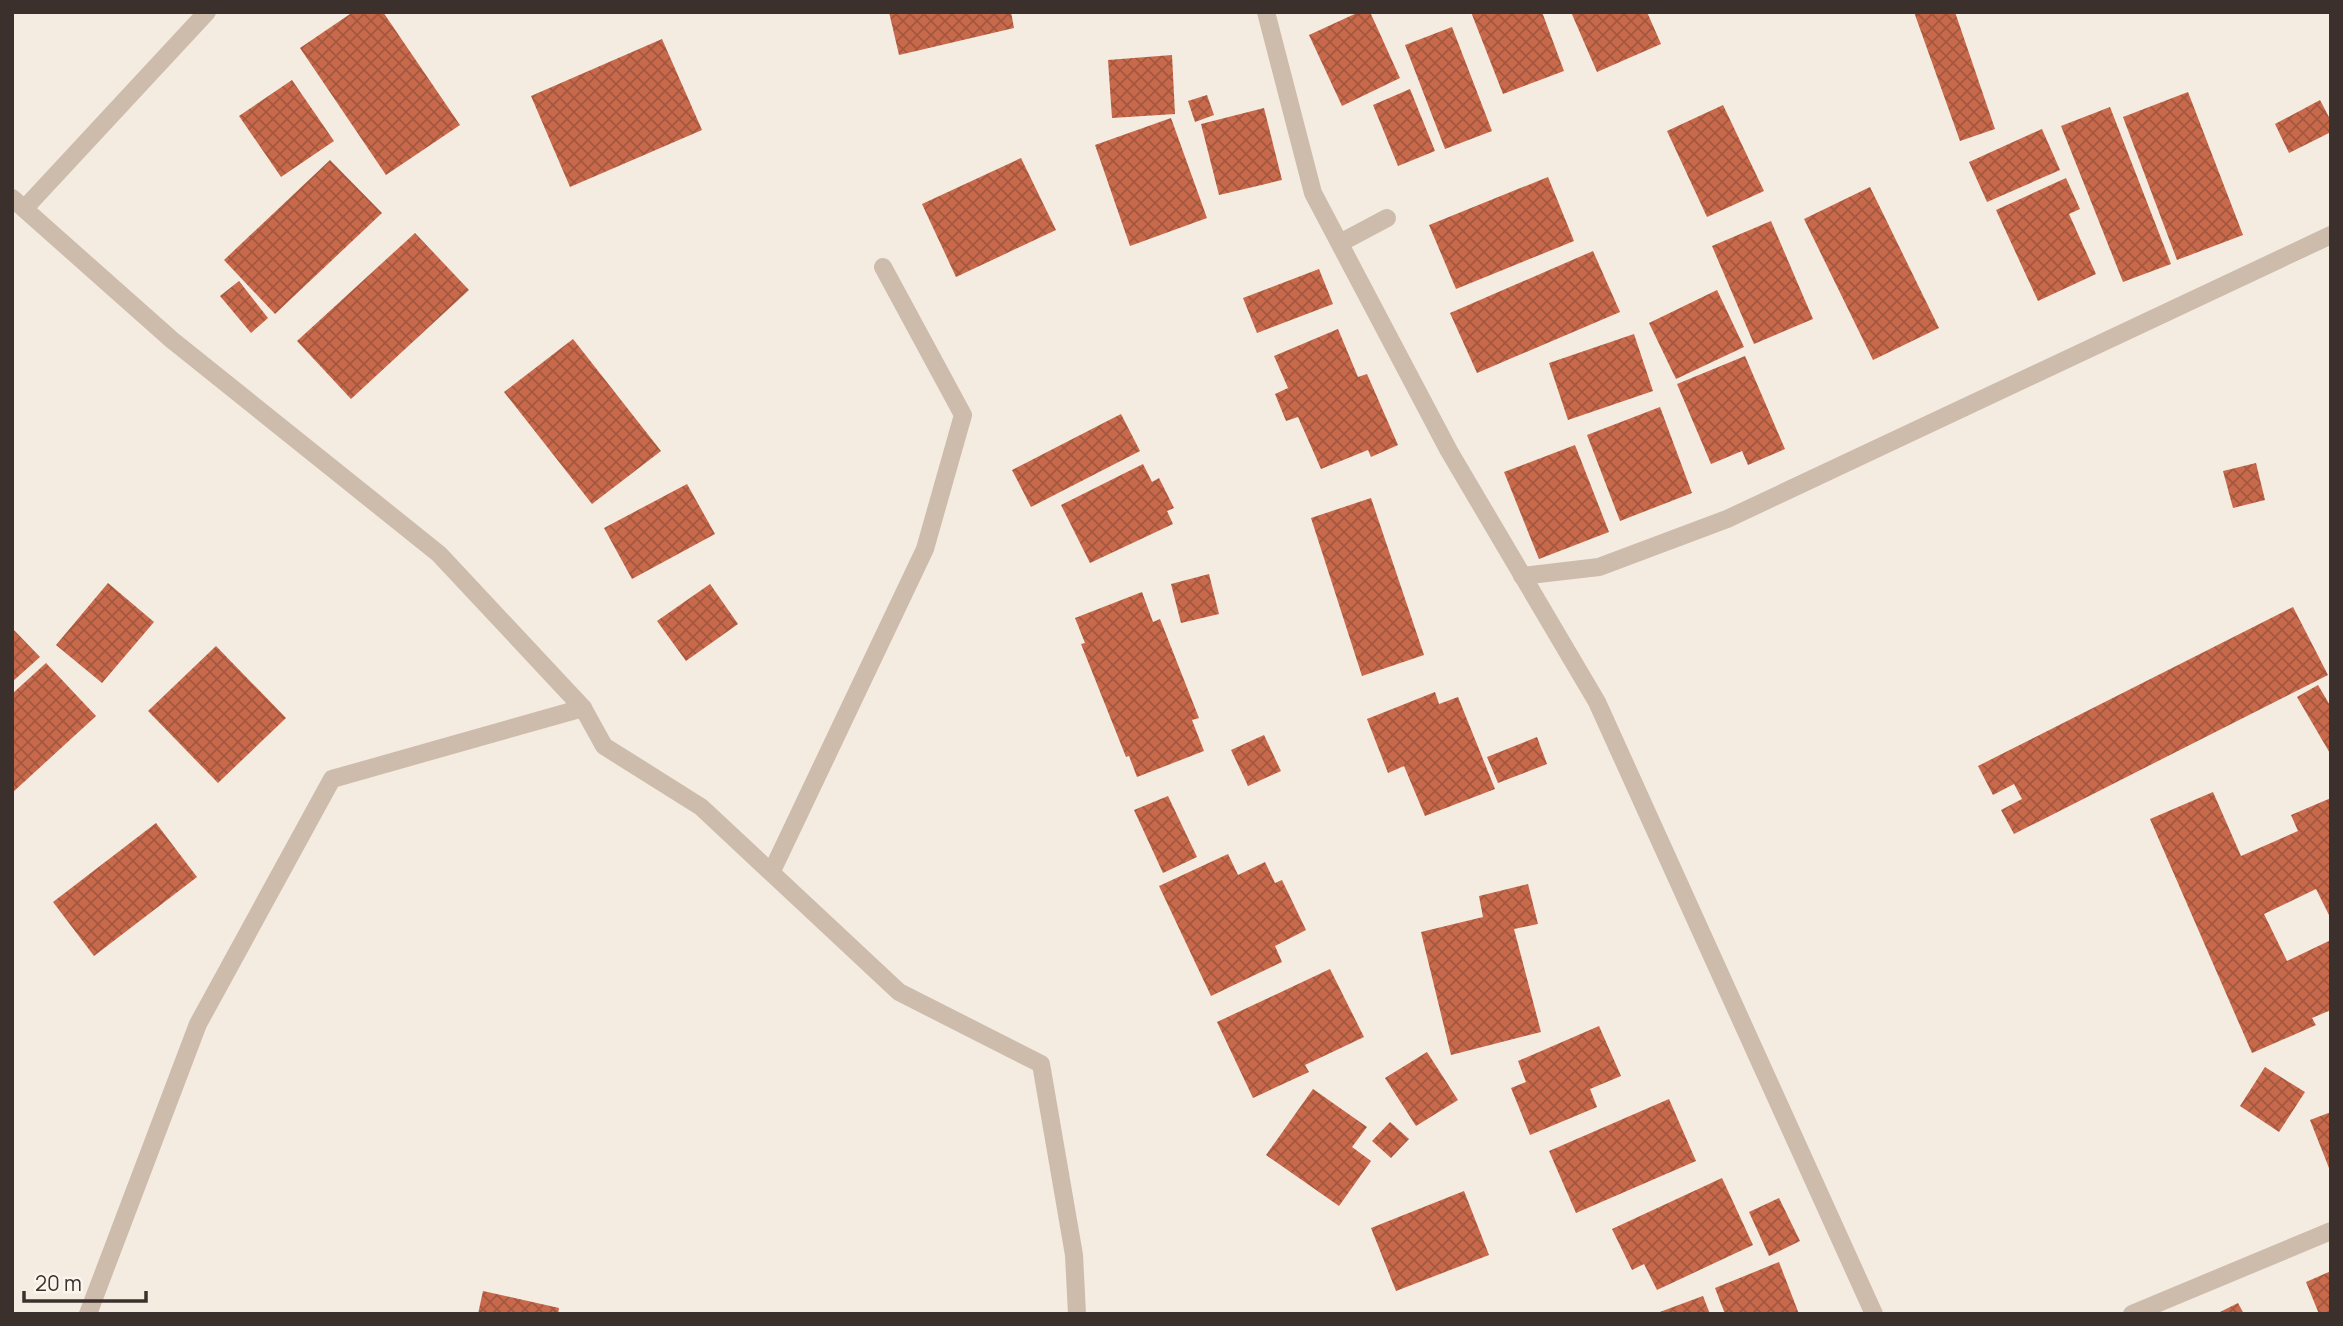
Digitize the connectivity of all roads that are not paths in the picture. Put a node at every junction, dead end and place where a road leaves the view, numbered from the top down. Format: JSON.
{"nodes":[{"id":1,"x":207,"y":12,"type":"edge"},
{"id":2,"x":1266,"y":12,"type":"edge"},
{"id":3,"x":19,"y":203,"type":"edge"},
{"id":4,"x":1387,"y":218,"type":"dead end"},
{"id":5,"x":2331,"y":235,"type":"edge"},
{"id":6,"x":1340,"y":243,"type":"junction"},
{"id":7,"x":884,"y":267,"type":"dead end"},
{"id":8,"x":1522,"y":576,"type":"junction"},
{"id":9,"x":583,"y":708,"type":"junction"},
{"id":10,"x":772,"y":871,"type":"junction"},
{"id":11,"x":2331,"y":1231,"type":"edge"},
{"id":12,"x":88,"y":1314,"type":"edge"},
{"id":13,"x":1077,"y":1314,"type":"edge"},
{"id":14,"x":1874,"y":1314,"type":"edge"},
{"id":15,"x":2132,"y":1314,"type":"edge"}],
"edges":[{"from":1,"to":3,"type":"street"},
{"from":2,"to":6,"type":"street"},
{"from":3,"to":9,"type":"street"},
{"from":4,"to":6,"type":"street"},
{"from":5,"to":8,"type":"street"},
{"from":6,"to":8,"type":"street"},
{"from":7,"to":10,"type":"street"},
{"from":8,"to":14,"type":"street"},
{"from":9,"to":10,"type":"street"},
{"from":9,"to":12,"type":"street"},
{"from":10,"to":13,"type":"street"},
{"from":11,"to":15,"type":"street"}]}
